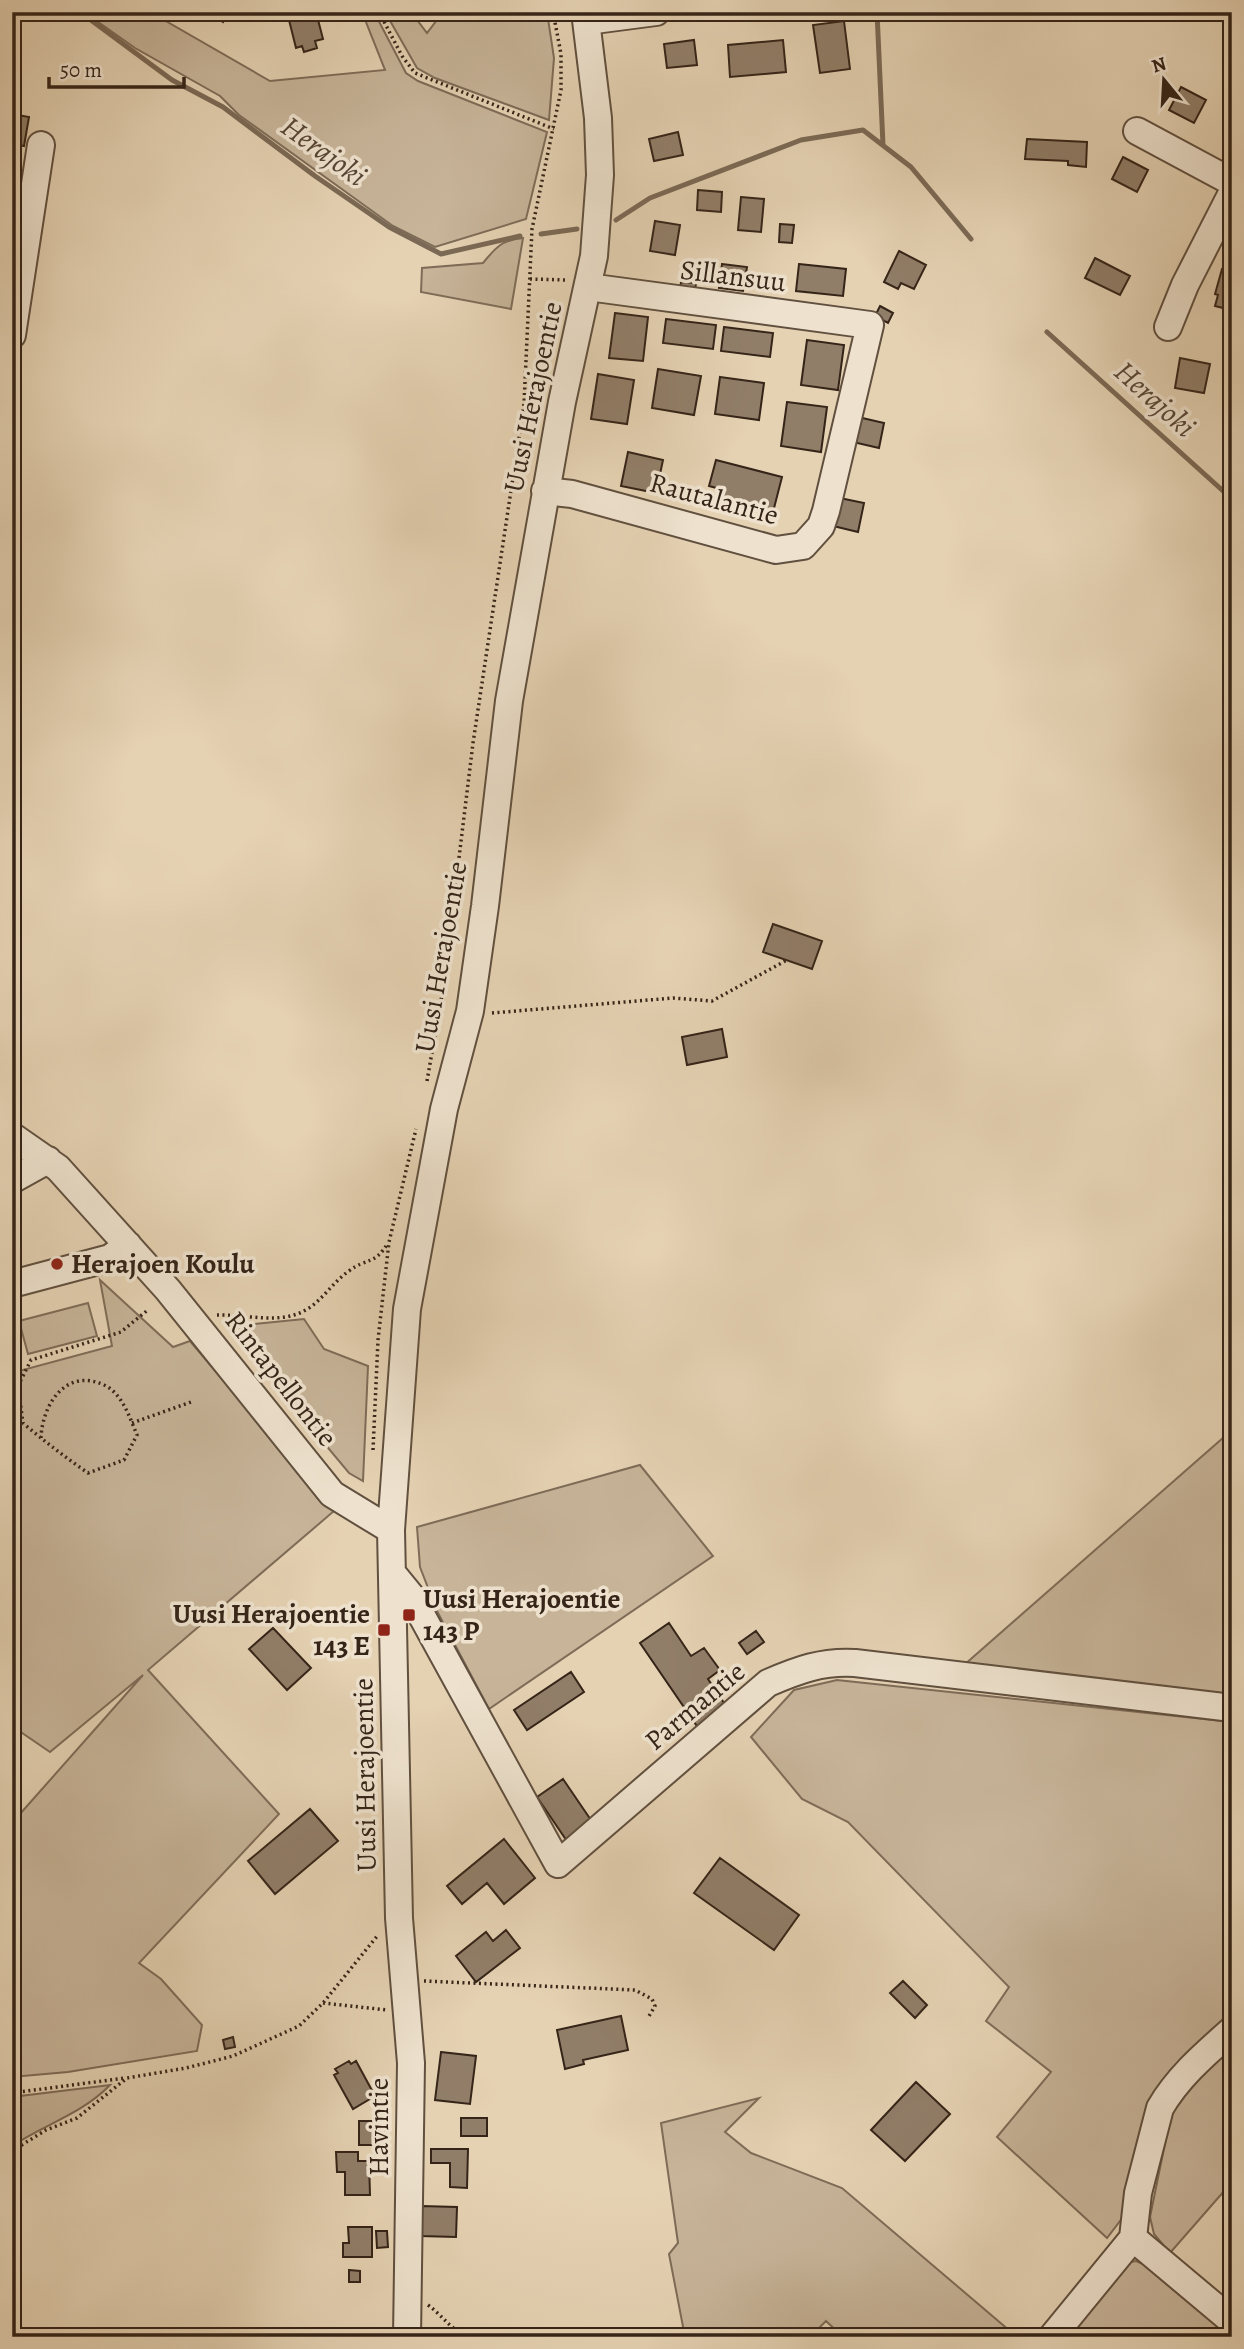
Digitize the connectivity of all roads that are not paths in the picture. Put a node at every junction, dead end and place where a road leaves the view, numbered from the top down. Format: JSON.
{"nodes":[{"id":1,"x":656,"y":12,"type":"edge"},
{"id":2,"x":586,"y":17,"type":"edge"},
{"id":3,"x":1137,"y":131,"type":"dead end"},
{"id":4,"x":41,"y":145,"type":"dead end"},
{"id":5,"x":1232,"y":181,"type":"edge"},
{"id":6,"x":1232,"y":193,"type":"edge"},
{"id":7,"x":588,"y":287,"type":"junction"},
{"id":8,"x":870,"y":325,"type":"joint"},
{"id":9,"x":1168,"y":327,"type":"dead end"},
{"id":10,"x":12,"y":335,"type":"edge"},
{"id":11,"x":545,"y":491,"type":"junction"},
{"id":12,"x":12,"y":1136,"type":"edge"},
{"id":13,"x":48,"y":1160,"type":"junction"},
{"id":14,"x":12,"y":1180,"type":"edge"},
{"id":15,"x":128,"y":1245,"type":"junction"},
{"id":16,"x":12,"y":1284,"type":"edge"},
{"id":17,"x":391,"y":1530,"type":"junction"},
{"id":18,"x":393,"y":1574,"type":"junction"},
{"id":19,"x":1232,"y":1708,"type":"edge"},
{"id":20,"x":399,"y":1918,"type":"joint"},
{"id":21,"x":1232,"y":2030,"type":"edge"},
{"id":22,"x":1133,"y":2238,"type":"junction"},
{"id":23,"x":1232,"y":2321,"type":"edge"},
{"id":24,"x":407,"y":2337,"type":"edge"},
{"id":25,"x":1052,"y":2337,"type":"edge"}],
"edges":[{"from":1,"to":2,"type":"street"},
{"from":2,"to":7,"type":"street","name":"Uusi Herajoentie"},
{"from":3,"to":5,"type":"street"},
{"from":4,"to":10,"type":"street"},
{"from":6,"to":9,"type":"street"},
{"from":7,"to":8,"type":"street","name":"Sillansuu"},
{"from":7,"to":11,"type":"street","name":"Uusi Herajoentie"},
{"from":8,"to":11,"type":"street","name":"Rautalantie"},
{"from":11,"to":17,"type":"street","name":"Uusi Herajoentie"},
{"from":12,"to":13,"type":"street","name":"Rintapellontie"},
{"from":13,"to":14,"type":"street"},
{"from":13,"to":15,"type":"street","name":"Rintapellontie"},
{"from":15,"to":16,"type":"street"},
{"from":15,"to":17,"type":"street","name":"Rintapellontie"},
{"from":17,"to":18,"type":"street","name":"Uusi Herajoentie"},
{"from":18,"to":19,"type":"street","name":"Parmantie"},
{"from":18,"to":20,"type":"street","name":"Uusi Herajoentie"},
{"from":20,"to":24,"type":"street","name":"Havintie"},
{"from":21,"to":22,"type":"street"},
{"from":22,"to":23,"type":"street"},
{"from":22,"to":25,"type":"street"}]}
